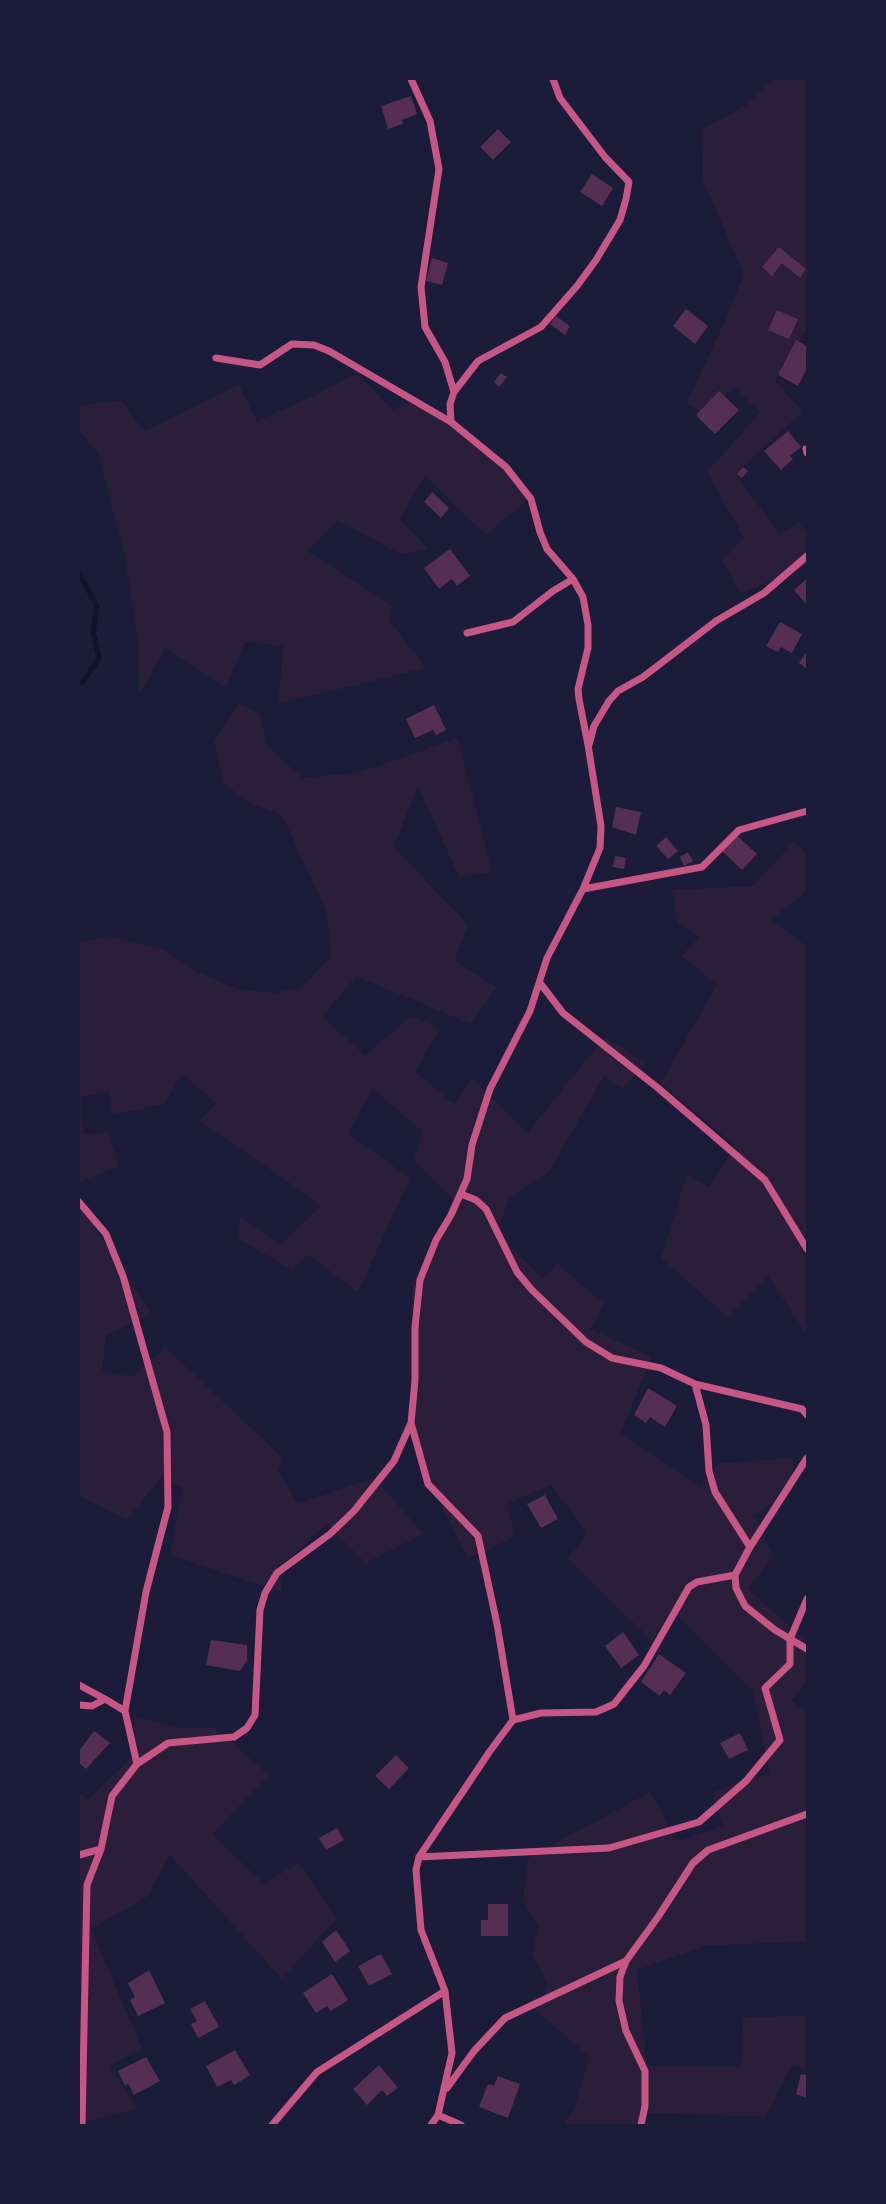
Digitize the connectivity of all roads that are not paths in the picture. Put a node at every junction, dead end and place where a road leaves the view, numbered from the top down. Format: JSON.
{"nodes":[{"id":1,"x":411,"y":79,"type":"edge"},
{"id":2,"x":553,"y":79,"type":"edge"},
{"id":3,"x":216,"y":358,"type":"dead end"},
{"id":4,"x":454,"y":392,"type":"junction"},
{"id":5,"x":451,"y":422,"type":"junction"},
{"id":6,"x":807,"y":556,"type":"edge"},
{"id":7,"x":573,"y":579,"type":"junction"},
{"id":8,"x":467,"y":633,"type":"dead end"},
{"id":9,"x":589,"y":745,"type":"junction"},
{"id":10,"x":807,"y":811,"type":"edge"},
{"id":11,"x":583,"y":889,"type":"junction"},
{"id":12,"x":540,"y":983,"type":"junction"},
{"id":13,"x":461,"y":1194,"type":"junction"},
{"id":14,"x":79,"y":1202,"type":"edge"},
{"id":15,"x":807,"y":1249,"type":"edge"},
{"id":16,"x":695,"y":1384,"type":"junction"},
{"id":17,"x":807,"y":1415,"type":"edge"},
{"id":18,"x":411,"y":1423,"type":"junction"},
{"id":19,"x":807,"y":1458,"type":"edge"},
{"id":20,"x":750,"y":1548,"type":"junction"},
{"id":21,"x":735,"y":1575,"type":"junction"},
{"id":22,"x":807,"y":1599,"type":"edge"},
{"id":23,"x":790,"y":1639,"type":"junction"},
{"id":24,"x":807,"y":1649,"type":"edge"},
{"id":25,"x":79,"y":1685,"type":"edge"},
{"id":26,"x":105,"y":1699,"type":"junction"},
{"id":27,"x":79,"y":1705,"type":"edge"},
{"id":28,"x":125,"y":1711,"type":"junction"},
{"id":29,"x":513,"y":1720,"type":"junction"},
{"id":30,"x":137,"y":1764,"type":"junction"},
{"id":31,"x":807,"y":1814,"type":"edge"},
{"id":32,"x":101,"y":1850,"type":"junction"},
{"id":33,"x":79,"y":1855,"type":"edge"},
{"id":34,"x":419,"y":1857,"type":"junction"},
{"id":35,"x":626,"y":1961,"type":"junction"},
{"id":36,"x":444,"y":1991,"type":"junction"},
{"id":37,"x":445,"y":2091,"type":"junction"},
{"id":38,"x":438,"y":2115,"type":"junction"},
{"id":39,"x":82,"y":2125,"type":"edge"},
{"id":40,"x":272,"y":2125,"type":"edge"},
{"id":41,"x":431,"y":2125,"type":"edge"},
{"id":42,"x":461,"y":2125,"type":"edge"},
{"id":43,"x":642,"y":2125,"type":"edge"}],
"edges":[{"from":1,"to":4,"type":"street"},
{"from":2,"to":4,"type":"street"},
{"from":3,"to":5,"type":"street"},
{"from":4,"to":5,"type":"street"},
{"from":5,"to":7,"type":"street"},
{"from":6,"to":9,"type":"street"},
{"from":7,"to":8,"type":"street"},
{"from":7,"to":9,"type":"street"},
{"from":9,"to":11,"type":"street"},
{"from":10,"to":11,"type":"street"},
{"from":11,"to":12,"type":"street"},
{"from":12,"to":13,"type":"street"},
{"from":12,"to":15,"type":"street"},
{"from":13,"to":16,"type":"street"},
{"from":13,"to":18,"type":"street"},
{"from":14,"to":28,"type":"street"},
{"from":16,"to":17,"type":"street"},
{"from":16,"to":20,"type":"street"},
{"from":18,"to":29,"type":"street"},
{"from":18,"to":30,"type":"street"},
{"from":19,"to":20,"type":"street"},
{"from":20,"to":21,"type":"street"},
{"from":21,"to":23,"type":"street"},
{"from":21,"to":29,"type":"street"},
{"from":22,"to":23,"type":"street"},
{"from":23,"to":24,"type":"street"},
{"from":23,"to":34,"type":"street"},
{"from":25,"to":26,"type":"street"},
{"from":26,"to":27,"type":"street"},
{"from":26,"to":28,"type":"street"},
{"from":28,"to":30,"type":"street"},
{"from":29,"to":34,"type":"street"},
{"from":30,"to":32,"type":"street"},
{"from":31,"to":35,"type":"street"},
{"from":32,"to":33,"type":"street"},
{"from":32,"to":39,"type":"street"},
{"from":34,"to":36,"type":"street"},
{"from":35,"to":37,"type":"street"},
{"from":35,"to":43,"type":"street"},
{"from":36,"to":37,"type":"street"},
{"from":36,"to":40,"type":"street"},
{"from":37,"to":38,"type":"street"},
{"from":38,"to":41,"type":"street"},
{"from":38,"to":42,"type":"street"}]}
